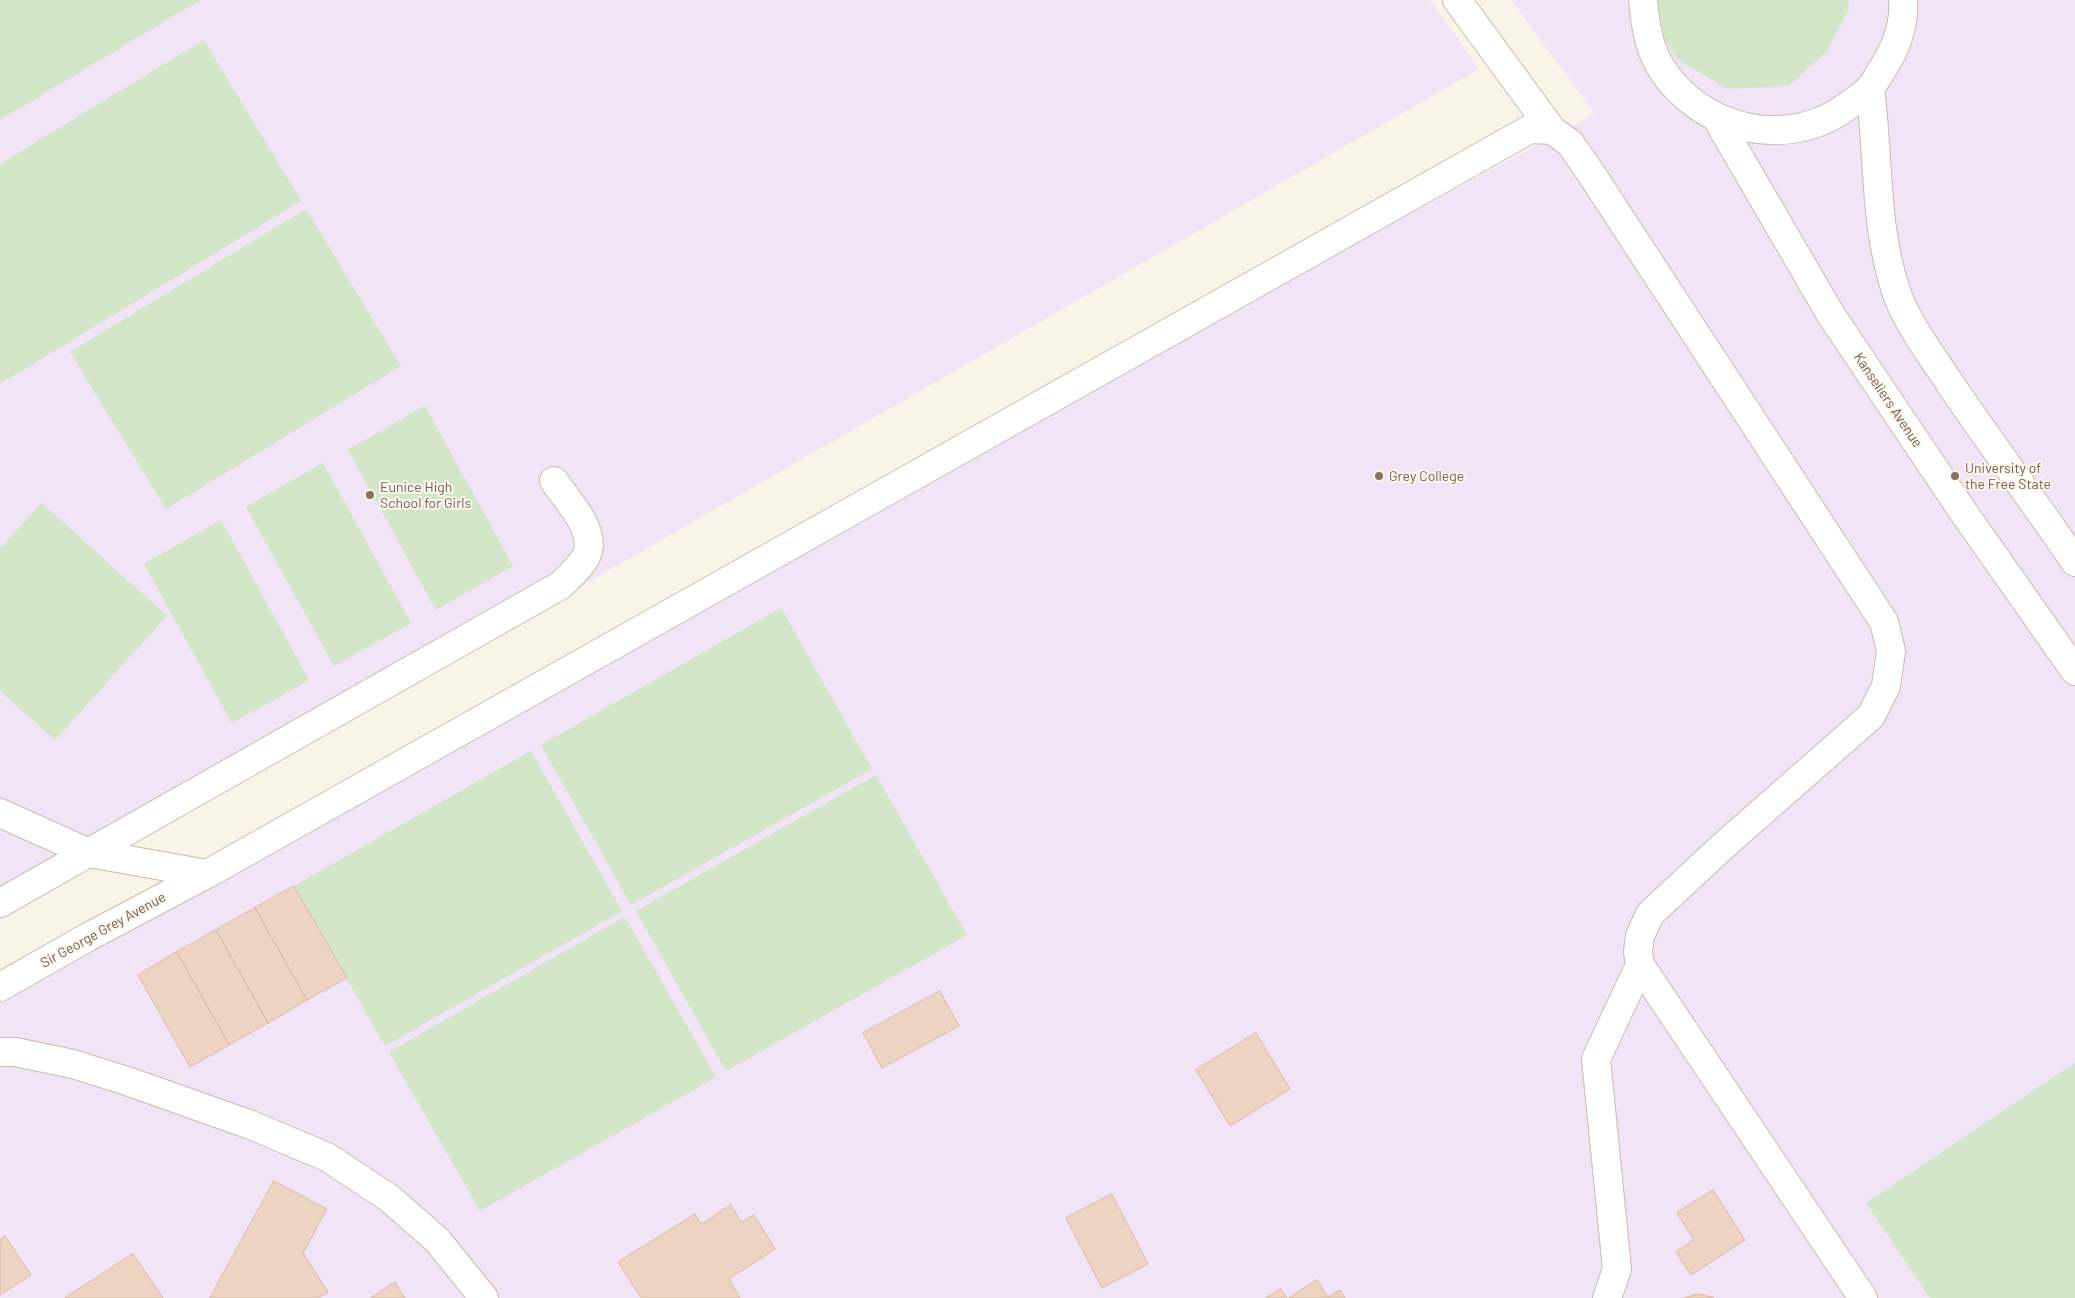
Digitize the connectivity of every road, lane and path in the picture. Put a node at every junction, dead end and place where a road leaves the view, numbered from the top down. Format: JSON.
{"nodes":[{"id":1,"x":1458,"y":0,"type":"edge"},
{"id":2,"x":1623,"y":0,"type":"edge"},
{"id":3,"x":1644,"y":0,"type":"edge"},
{"id":4,"x":1907,"y":4,"type":"edge"},
{"id":5,"x":1645,"y":28,"type":"junction"},
{"id":6,"x":1870,"y":88,"type":"junction"},
{"id":7,"x":1717,"y":119,"type":"junction"},
{"id":8,"x":1552,"y":130,"type":"junction"},
{"id":9,"x":554,"y":481,"type":"dead end"},
{"id":10,"x":2075,"y":562,"type":"edge"},
{"id":11,"x":2075,"y":672,"type":"edge"},
{"id":12,"x":0,"y":813,"type":"edge"},
{"id":13,"x":89,"y":853,"type":"junction"},
{"id":14,"x":207,"y":874,"type":"junction"},
{"id":15,"x":0,"y":903,"type":"edge"},
{"id":16,"x":1640,"y":965,"type":"junction"},
{"id":17,"x":0,"y":987,"type":"edge"},
{"id":18,"x":0,"y":1052,"type":"edge"},
{"id":19,"x":484,"y":1298,"type":"edge"},
{"id":20,"x":1607,"y":1298,"type":"edge"},
{"id":21,"x":1863,"y":1298,"type":"edge"}],
"edges":[{"from":1,"to":8,"type":"street"},
{"from":2,"to":5,"type":"street","name":"Kanseliers Avenue"},
{"from":3,"to":5,"type":"street","name":"Kanseliers Avenue"},
{"from":4,"to":6,"type":"street","name":"Kanseliers Avenue"},
{"from":5,"to":7,"type":"street","name":"Kanseliers Avenue"},
{"from":6,"to":7,"type":"street","name":"Kanseliers Avenue"},
{"from":6,"to":10,"type":"street"},
{"from":7,"to":11,"type":"street","name":"Kanseliers Avenue"},
{"from":8,"to":14,"type":"street","name":"Sir George Grey Avenue"},
{"from":8,"to":16,"type":"street"},
{"from":9,"to":13,"type":"street"},
{"from":12,"to":13,"type":"street"},
{"from":13,"to":14,"type":"street"},
{"from":13,"to":15,"type":"street"},
{"from":14,"to":17,"type":"street","name":"Sir George Grey Avenue"},
{"from":16,"to":20,"type":"street"},
{"from":16,"to":21,"type":"street"},
{"from":18,"to":19,"type":"street"}]}
